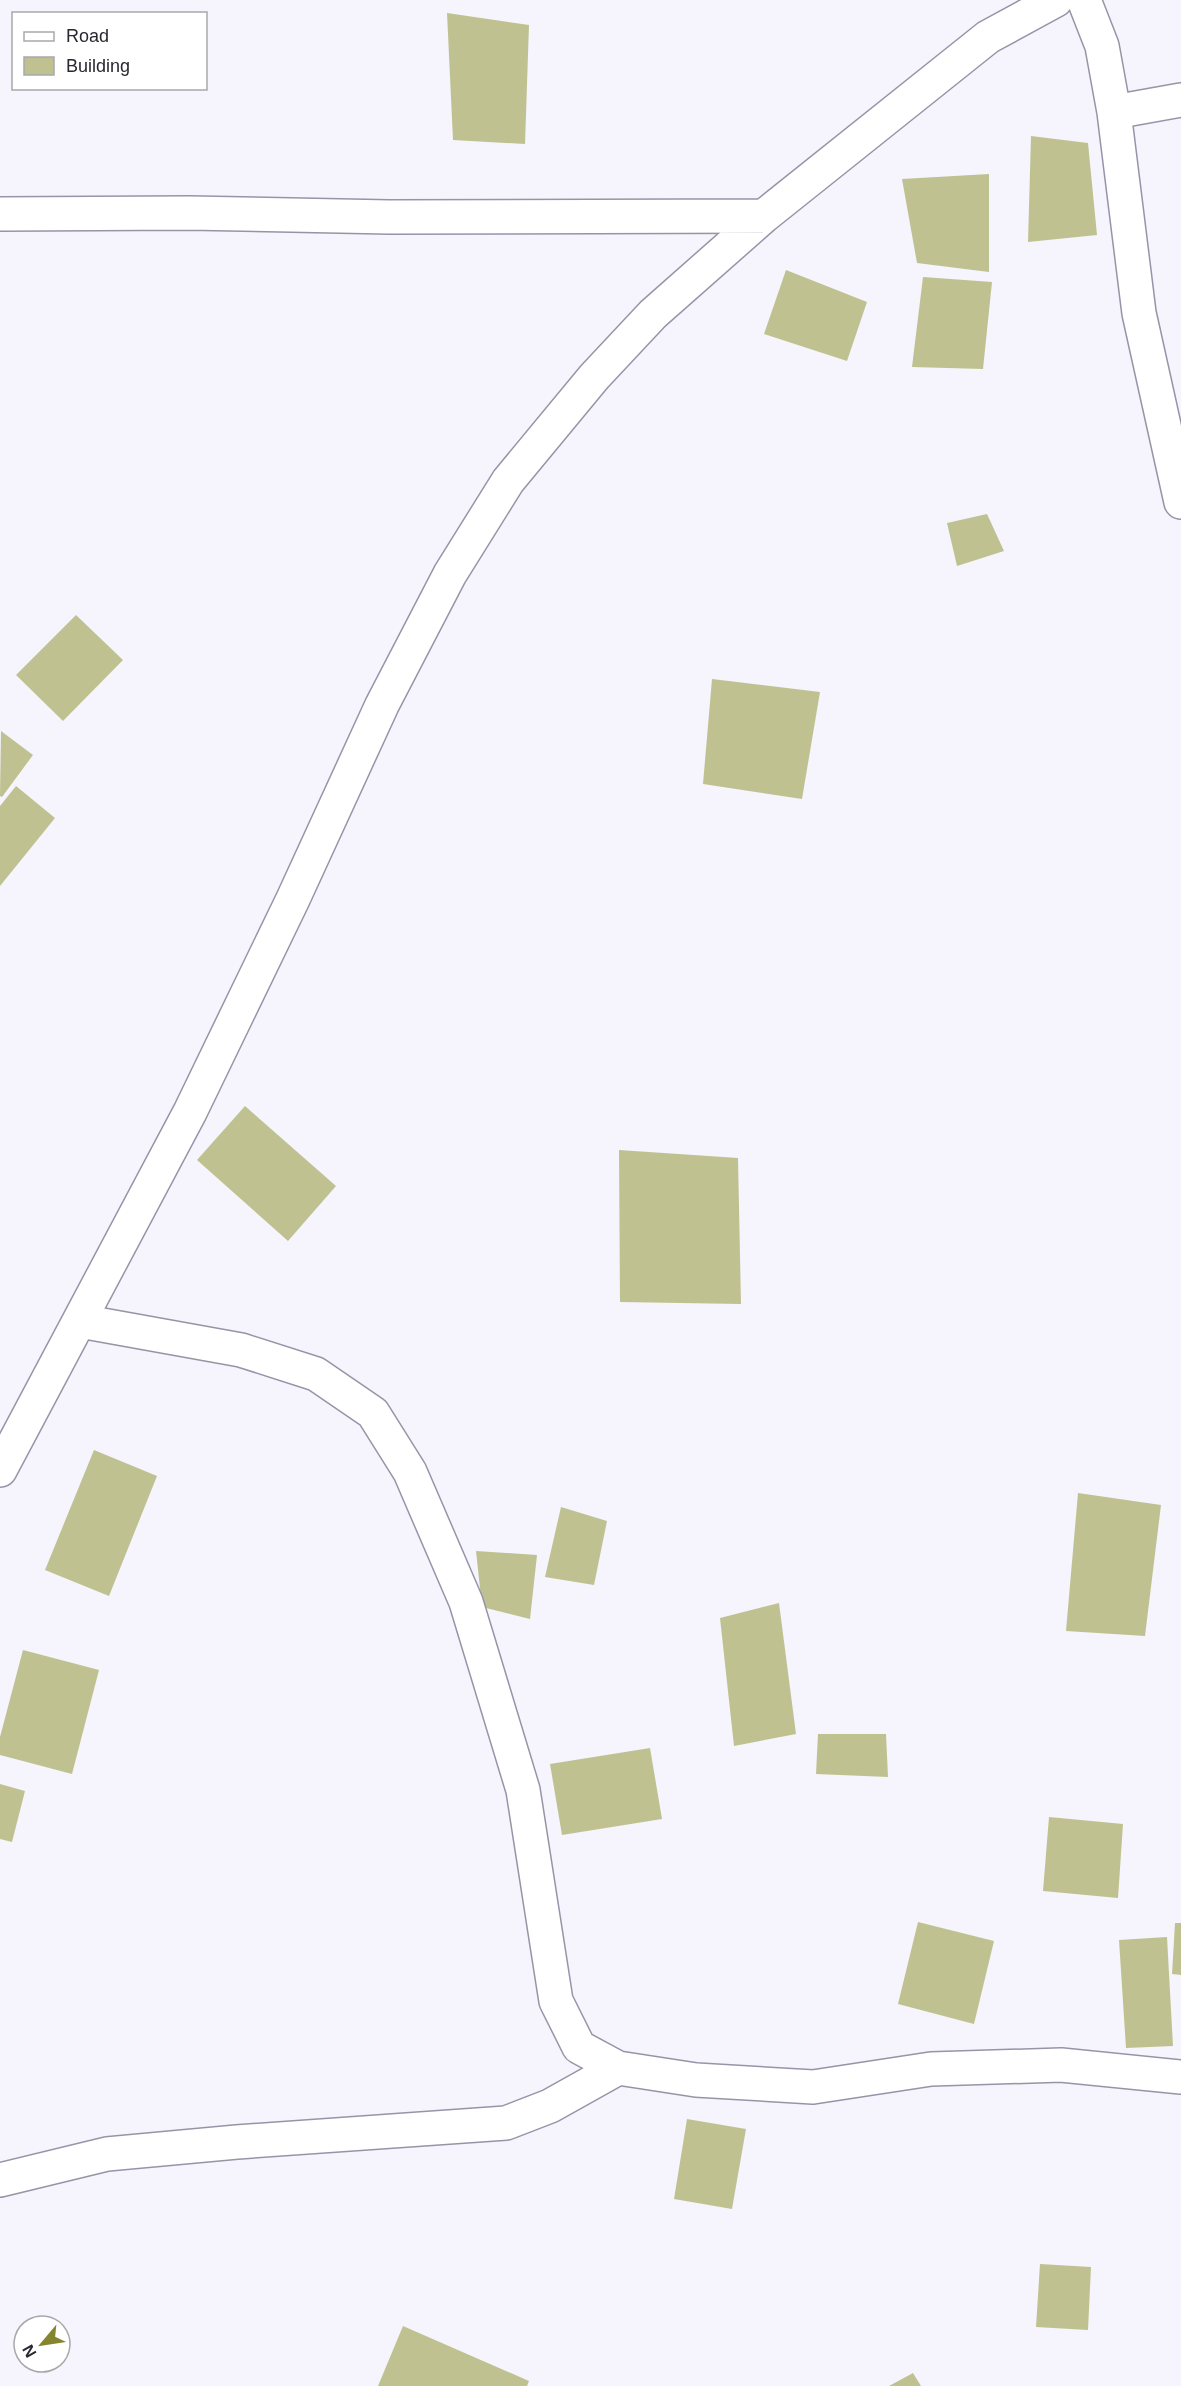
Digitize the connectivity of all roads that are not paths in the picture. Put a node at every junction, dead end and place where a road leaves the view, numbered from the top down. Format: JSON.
{"nodes":[{"id":1,"x":1056,"y":0,"type":"edge"},
{"id":2,"x":1084,"y":0,"type":"edge"},
{"id":3,"x":1181,"y":100,"type":"edge"},
{"id":4,"x":1114,"y":112,"type":"junction"},
{"id":5,"x":0,"y":214,"type":"edge"},
{"id":6,"x":764,"y":216,"type":"junction"},
{"id":7,"x":1181,"y":502,"type":"edge"},
{"id":8,"x":80,"y":1321,"type":"junction"},
{"id":9,"x":0,"y":1470,"type":"edge"},
{"id":10,"x":618,"y":2068,"type":"junction"},
{"id":11,"x":1181,"y":2077,"type":"edge"},
{"id":12,"x":0,"y":2180,"type":"edge"}],
"edges":[{"from":1,"to":6,"type":"street"},
{"from":2,"to":4,"type":"street"},
{"from":3,"to":4,"type":"street"},
{"from":4,"to":7,"type":"street"},
{"from":5,"to":6,"type":"street"},
{"from":6,"to":8,"type":"street"},
{"from":8,"to":9,"type":"street"},
{"from":8,"to":10,"type":"street"},
{"from":10,"to":11,"type":"street"},
{"from":10,"to":12,"type":"street"}]}
